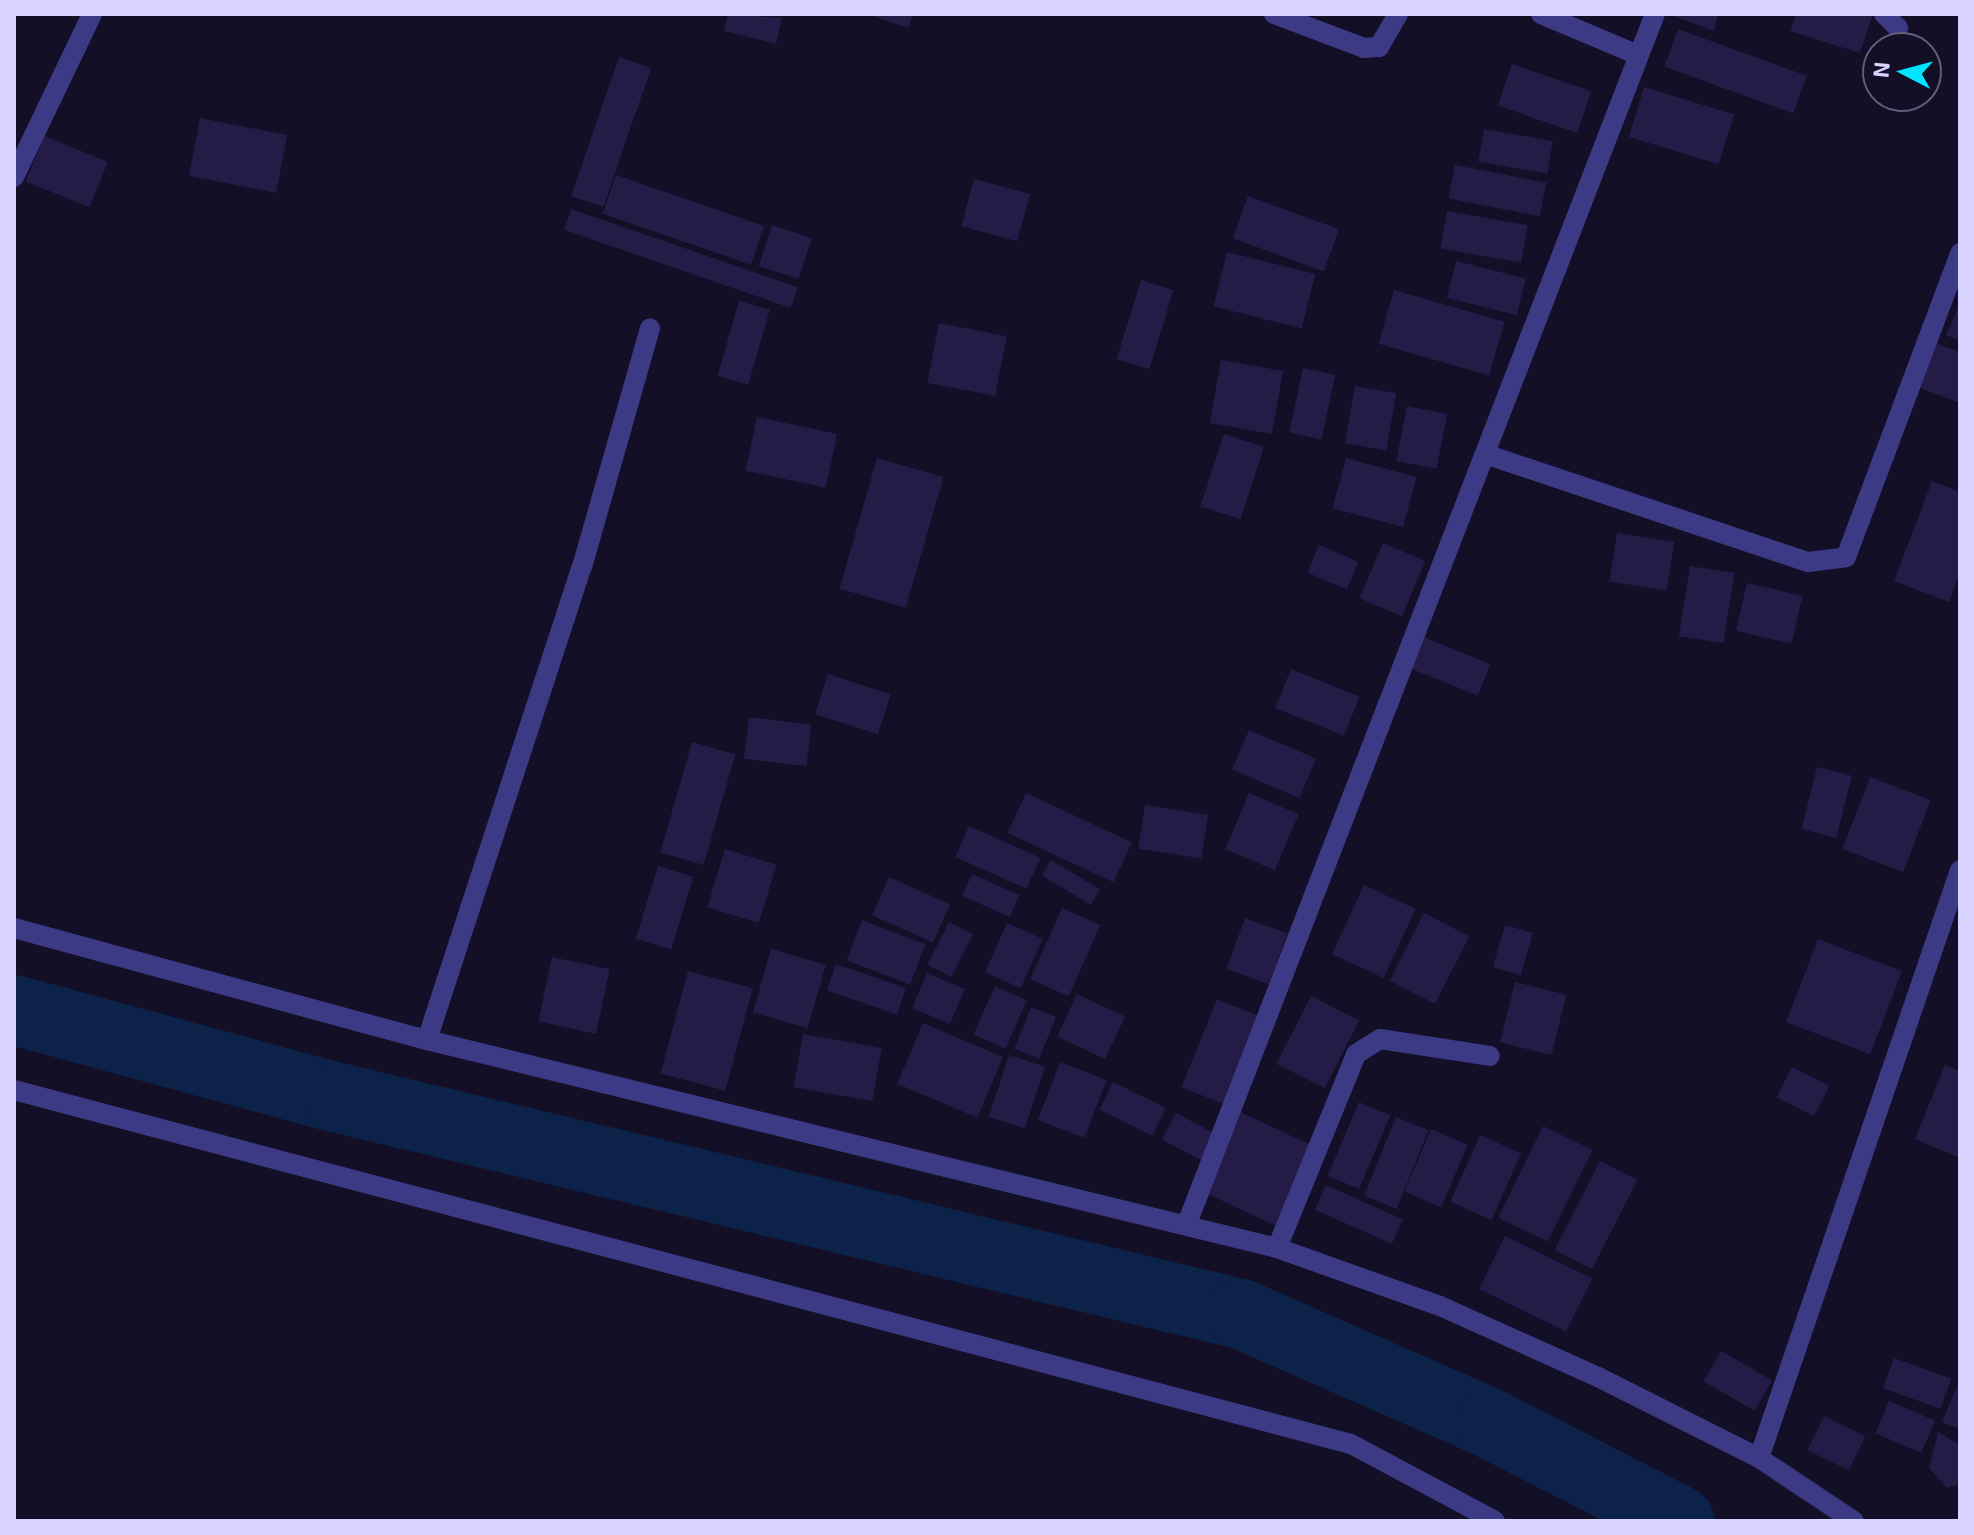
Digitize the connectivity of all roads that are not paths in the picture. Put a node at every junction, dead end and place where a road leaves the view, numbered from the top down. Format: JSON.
{"nodes":[{"id":1,"x":92,"y":14,"type":"edge"},
{"id":2,"x":1274,"y":14,"type":"edge"},
{"id":3,"x":1398,"y":14,"type":"edge"},
{"id":4,"x":1541,"y":14,"type":"edge"},
{"id":5,"x":1655,"y":14,"type":"edge"},
{"id":6,"x":1638,"y":55,"type":"junction"},
{"id":7,"x":14,"y":177,"type":"edge"},
{"id":8,"x":1960,"y":253,"type":"edge"},
{"id":9,"x":650,"y":329,"type":"dead end"},
{"id":10,"x":1485,"y":454,"type":"junction"},
{"id":11,"x":1960,"y":870,"type":"edge"},
{"id":12,"x":14,"y":928,"type":"edge"},
{"id":13,"x":427,"y":1040,"type":"junction"},
{"id":14,"x":1490,"y":1056,"type":"dead end"},
{"id":15,"x":14,"y":1090,"type":"edge"},
{"id":16,"x":1188,"y":1221,"type":"junction"},
{"id":17,"x":1277,"y":1248,"type":"junction"},
{"id":18,"x":1759,"y":1458,"type":"junction"},
{"id":19,"x":1495,"y":1521,"type":"edge"},
{"id":20,"x":1854,"y":1521,"type":"edge"}],
"edges":[{"from":1,"to":7,"type":"street"},
{"from":2,"to":3,"type":"street"},
{"from":4,"to":6,"type":"street"},
{"from":5,"to":6,"type":"street"},
{"from":6,"to":10,"type":"street"},
{"from":8,"to":10,"type":"street"},
{"from":9,"to":13,"type":"street"},
{"from":10,"to":16,"type":"street"},
{"from":11,"to":18,"type":"street"},
{"from":12,"to":13,"type":"street"},
{"from":13,"to":16,"type":"street"},
{"from":14,"to":17,"type":"street"},
{"from":15,"to":19,"type":"street"},
{"from":16,"to":17,"type":"street"},
{"from":17,"to":18,"type":"street"},
{"from":18,"to":20,"type":"street"}]}
